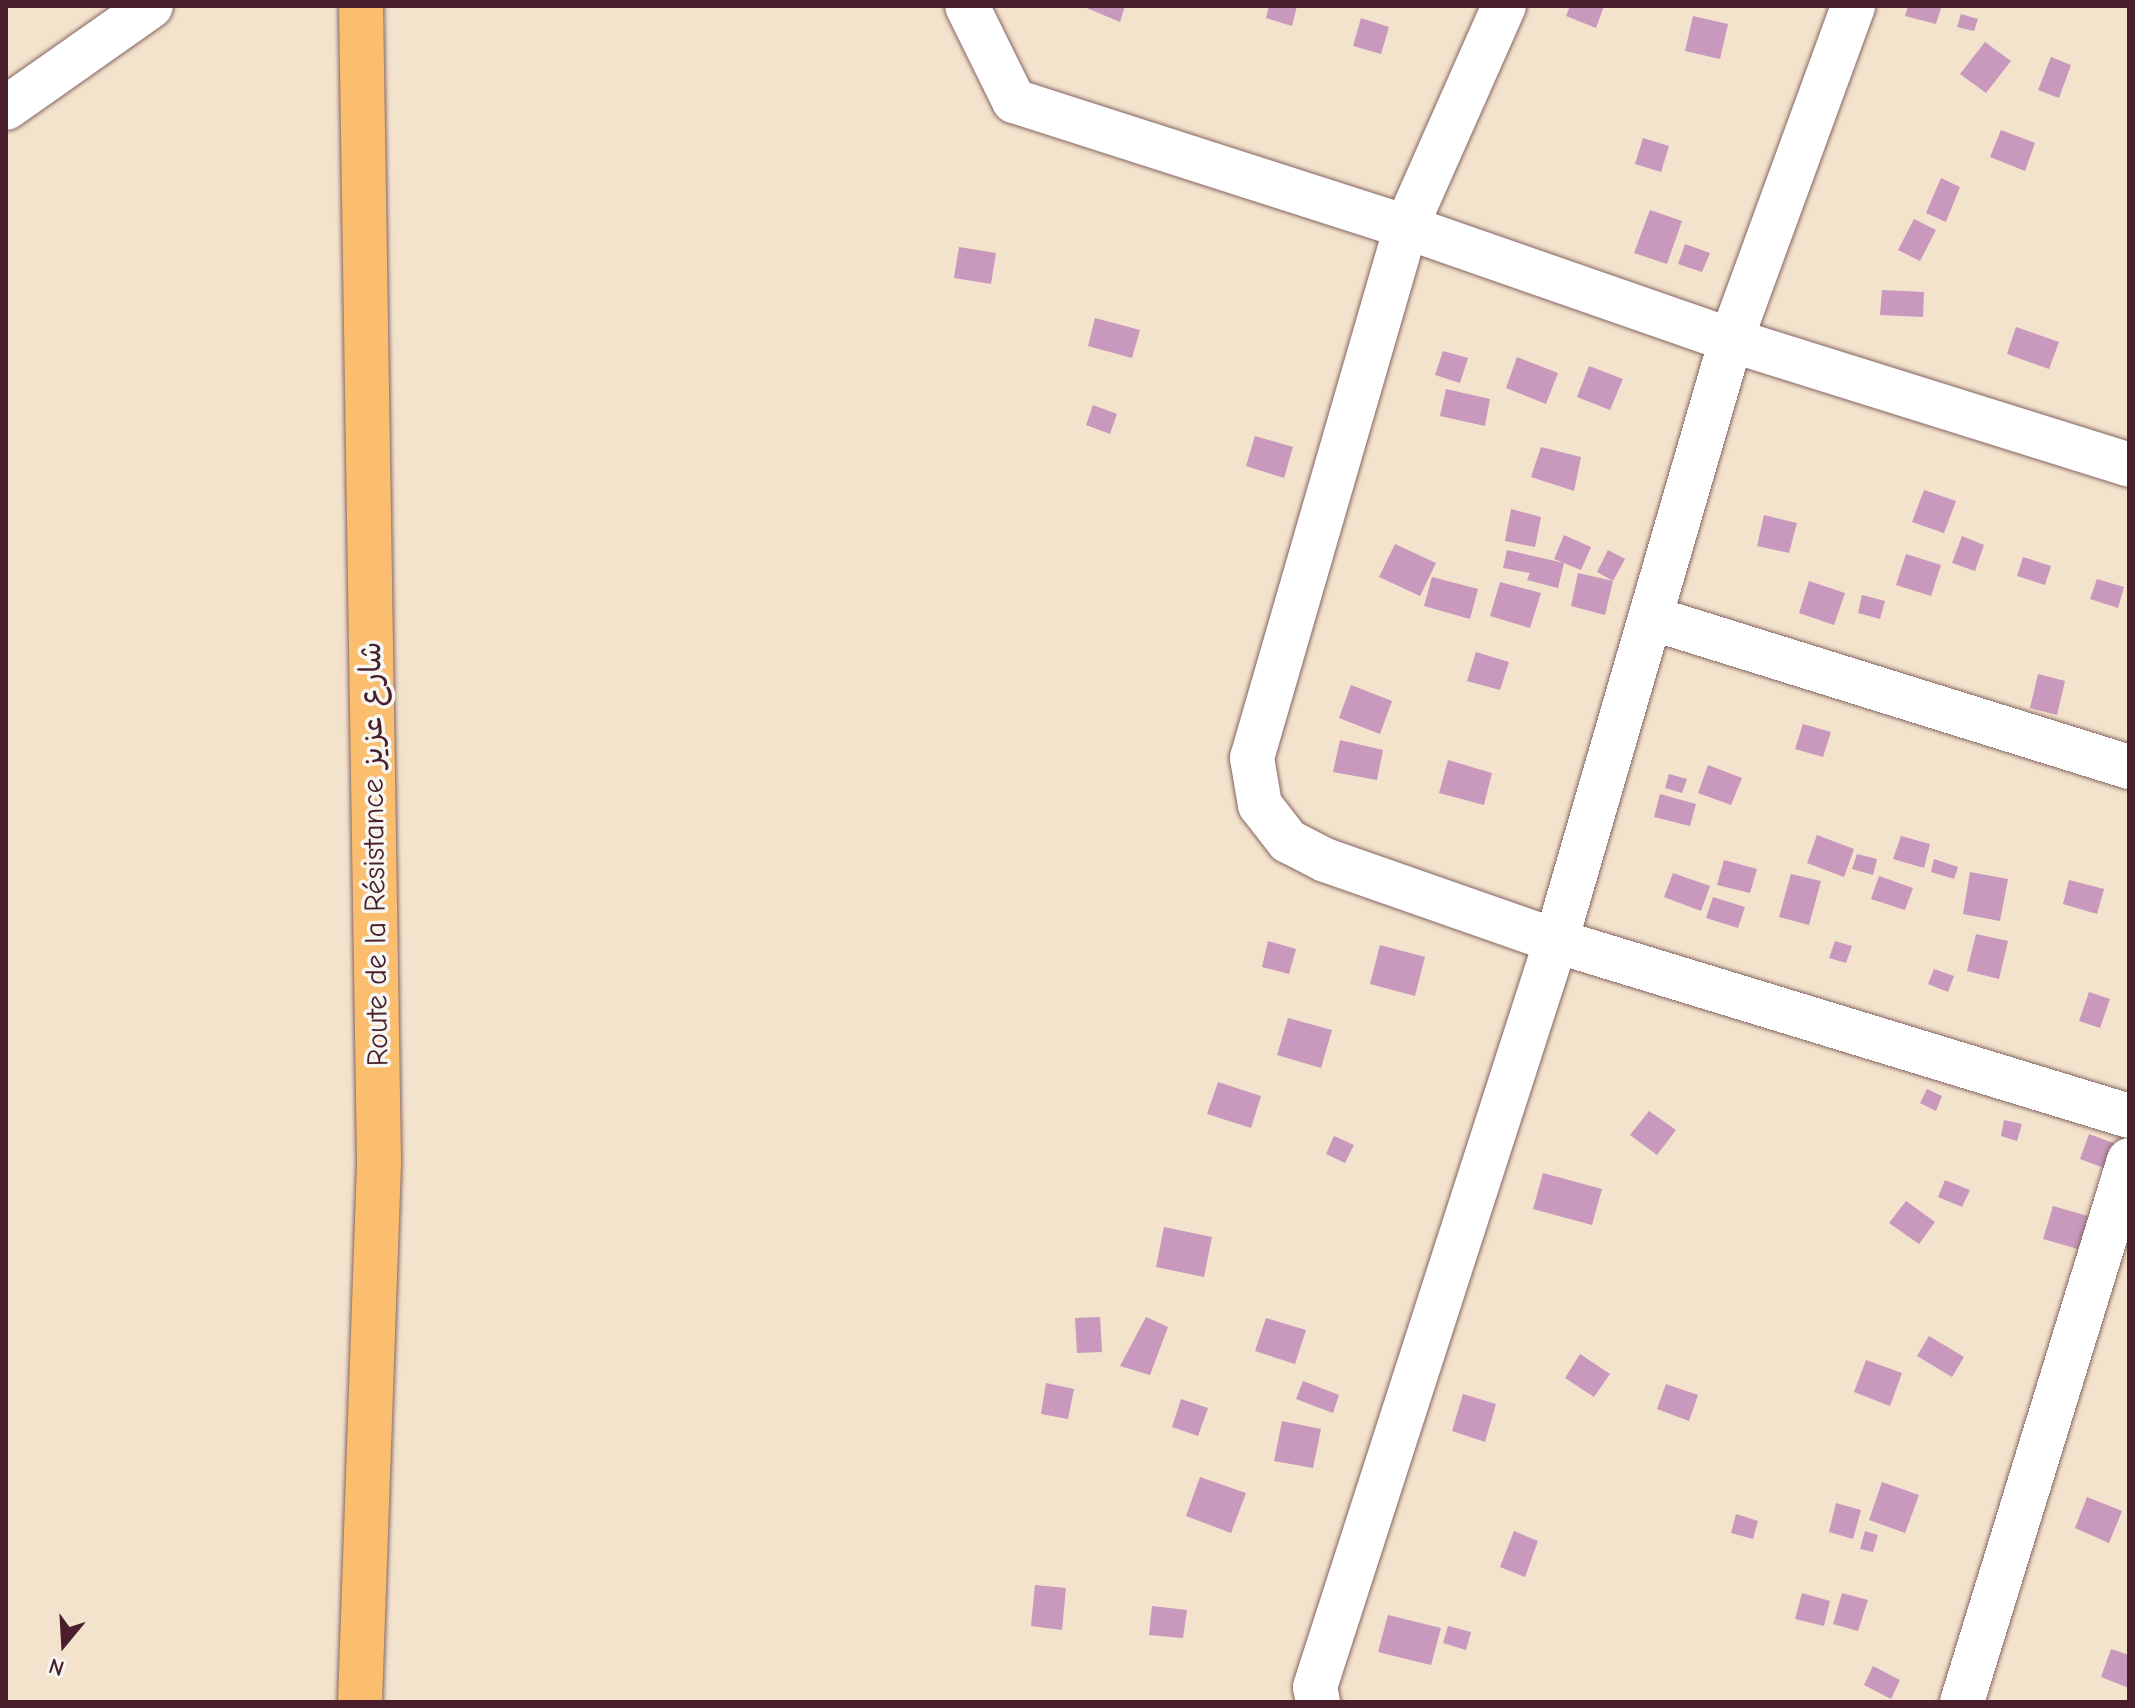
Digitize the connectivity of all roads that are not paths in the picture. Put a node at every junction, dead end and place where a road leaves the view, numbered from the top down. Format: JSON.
{"nodes":[{"id":1,"x":151,"y":6,"type":"edge"},
{"id":2,"x":361,"y":6,"type":"edge"},
{"id":3,"x":967,"y":6,"type":"edge"},
{"id":4,"x":1504,"y":6,"type":"edge"},
{"id":5,"x":1853,"y":6,"type":"edge"},
{"id":6,"x":6,"y":108,"type":"edge"},
{"id":7,"x":1406,"y":227,"type":"junction"},
{"id":8,"x":1731,"y":340,"type":"junction"},
{"id":9,"x":2129,"y":465,"type":"edge"},
{"id":10,"x":1651,"y":618,"type":"junction"},
{"id":11,"x":2129,"y":767,"type":"edge"},
{"id":12,"x":1556,"y":941,"type":"junction"},
{"id":13,"x":2129,"y":1116,"type":"edge"},
{"id":14,"x":2129,"y":1160,"type":"edge"},
{"id":15,"x":360,"y":1702,"type":"edge"},
{"id":16,"x":1318,"y":1702,"type":"edge"},
{"id":17,"x":1962,"y":1702,"type":"edge"}],
"edges":[{"from":1,"to":6,"type":"street"},
{"from":2,"to":15,"type":"main road","name":"Route de la Résistance شارع عزيز"},
{"from":3,"to":7,"type":"street"},
{"from":4,"to":7,"type":"street"},
{"from":5,"to":8,"type":"street"},
{"from":7,"to":8,"type":"street"},
{"from":7,"to":12,"type":"street"},
{"from":8,"to":9,"type":"street"},
{"from":8,"to":10,"type":"street"},
{"from":10,"to":11,"type":"street"},
{"from":10,"to":12,"type":"street"},
{"from":12,"to":13,"type":"street"},
{"from":12,"to":16,"type":"street"},
{"from":14,"to":17,"type":"street"}]}
